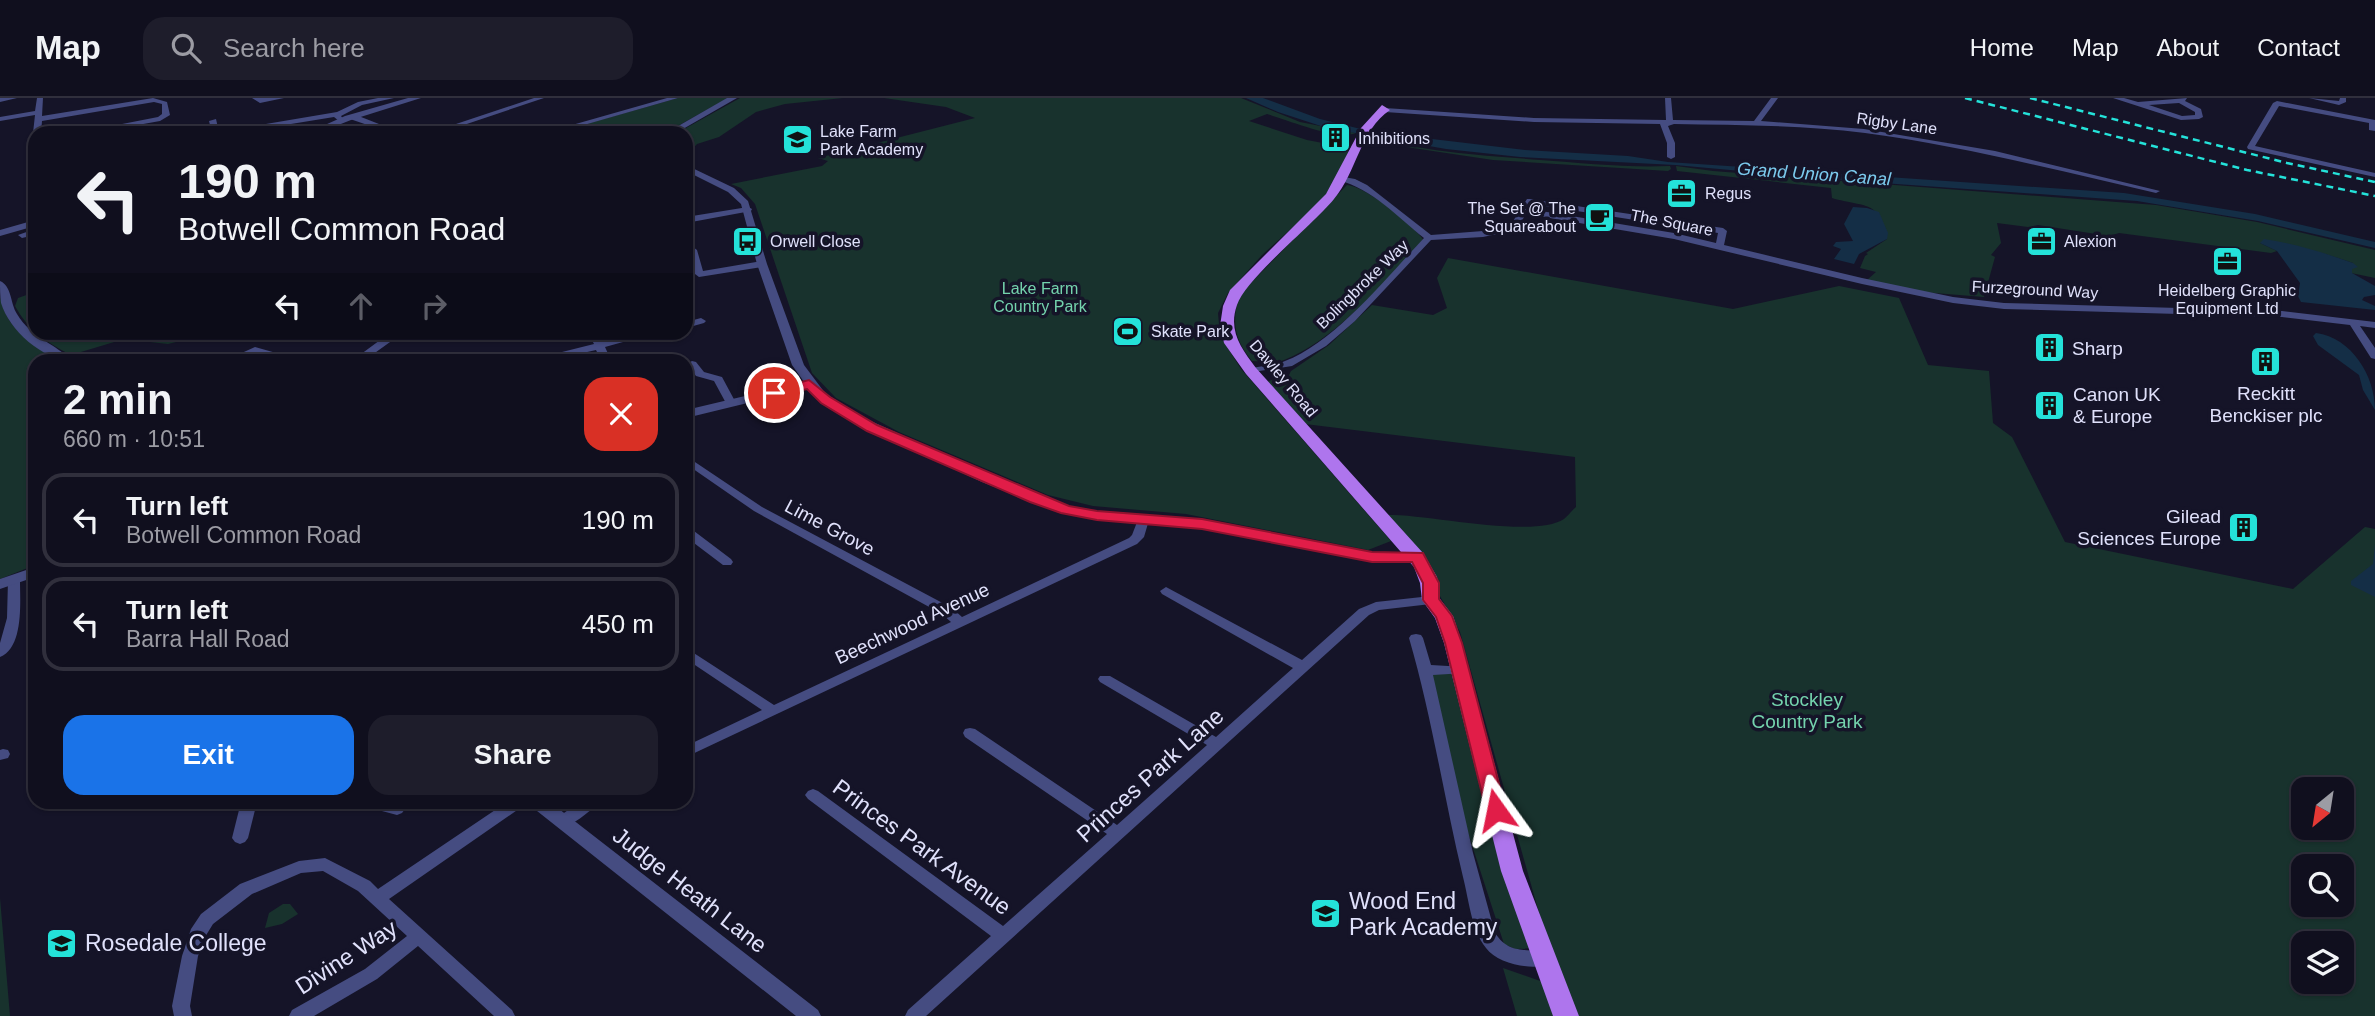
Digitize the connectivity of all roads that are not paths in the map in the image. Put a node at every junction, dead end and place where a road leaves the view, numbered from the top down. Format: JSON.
{"nodes":[{"id":1,"x":14,"y":98,"type":"edge"},
{"id":2,"x":40,"y":98,"type":"edge"},
{"id":3,"x":255,"y":98,"type":"edge"},
{"id":4,"x":281,"y":98,"type":"edge"},
{"id":5,"x":391,"y":98,"type":"edge"},
{"id":6,"x":412,"y":98,"type":"edge"},
{"id":7,"x":541,"y":98,"type":"edge"},
{"id":8,"x":675,"y":98,"type":"edge"},
{"id":9,"x":733,"y":98,"type":"edge"},
{"id":10,"x":1668,"y":98,"type":"edge"},
{"id":11,"x":1775,"y":98,"type":"edge"},
{"id":12,"x":2116,"y":98,"type":"edge"},
{"id":13,"x":2312,"y":98,"type":"edge"},
{"id":14,"x":2343,"y":98,"type":"edge"},
{"id":15,"x":374,"y":99,"type":"edge"},
{"id":16,"x":2182,"y":99,"type":"edge"},
{"id":17,"x":0,"y":100,"type":"edge"},
{"id":18,"x":2138,"y":104,"type":"junction"},
{"id":19,"x":1382,"y":107,"type":"edge"},
{"id":20,"x":1669,"y":114,"type":"joint"},
{"id":21,"x":39,"y":116,"type":"junction"},
{"id":22,"x":341,"y":117,"type":"junction"},
{"id":23,"x":353,"y":117,"type":"junction"},
{"id":24,"x":0,"y":119,"type":"edge"},
{"id":25,"x":213,"y":121,"type":"dead end"},
{"id":26,"x":1756,"y":123,"type":"junction"},
{"id":27,"x":1667,"y":124,"type":"junction"},
{"id":28,"x":38,"y":126,"type":"edge"},
{"id":29,"x":118,"y":126,"type":"edge"},
{"id":30,"x":214,"y":126,"type":"edge"},
{"id":31,"x":274,"y":126,"type":"edge"},
{"id":32,"x":324,"y":126,"type":"edge"},
{"id":33,"x":378,"y":126,"type":"edge"},
{"id":34,"x":455,"y":126,"type":"edge"},
{"id":35,"x":573,"y":126,"type":"edge"},
{"id":36,"x":683,"y":126,"type":"edge"},
{"id":37,"x":2375,"y":129,"type":"edge"},
{"id":38,"x":1671,"y":157,"type":"dead end"},
{"id":39,"x":693,"y":171,"type":"edge"},
{"id":40,"x":2375,"y":175,"type":"edge"},
{"id":41,"x":1341,"y":177,"type":"junction"},
{"id":42,"x":2157,"y":191,"type":"dead end"},
{"id":43,"x":748,"y":209,"type":"junction"},
{"id":44,"x":1525,"y":211,"type":"junction"},
{"id":45,"x":693,"y":219,"type":"edge"},
{"id":46,"x":28,"y":225,"type":"edge"},
{"id":47,"x":0,"y":233,"type":"edge"},
{"id":48,"x":28,"y":234,"type":"edge"},
{"id":49,"x":1477,"y":234,"type":"joint"},
{"id":50,"x":22,"y":235,"type":"dead end"},
{"id":51,"x":1429,"y":239,"type":"junction"},
{"id":52,"x":1720,"y":245,"type":"junction"},
{"id":53,"x":693,"y":250,"type":"dead end"},
{"id":54,"x":762,"y":264,"type":"junction"},
{"id":55,"x":0,"y":284,"type":"edge"},
{"id":56,"x":701,"y":321,"type":"dead end"},
{"id":57,"x":2353,"y":322,"type":"junction"},
{"id":58,"x":693,"y":323,"type":"edge"},
{"id":59,"x":2375,"y":325,"type":"edge"},
{"id":60,"x":28,"y":334,"type":"edge"},
{"id":61,"x":33,"y":340,"type":"edge"},
{"id":62,"x":387,"y":340,"type":"edge"},
{"id":63,"x":596,"y":340,"type":"edge"},
{"id":64,"x":625,"y":340,"type":"edge"},
{"id":65,"x":598,"y":347,"type":"junction"},
{"id":66,"x":54,"y":354,"type":"edge"},
{"id":67,"x":245,"y":354,"type":"edge"},
{"id":68,"x":269,"y":354,"type":"edge"},
{"id":69,"x":367,"y":354,"type":"edge"},
{"id":70,"x":568,"y":354,"type":"edge"},
{"id":71,"x":602,"y":354,"type":"edge"},
{"id":72,"x":2375,"y":356,"type":"edge"},
{"id":73,"x":693,"y":365,"type":"edge"},
{"id":74,"x":1251,"y":371,"type":"junction"},
{"id":75,"x":809,"y":384,"type":"junction"},
{"id":76,"x":730,"y":403,"type":"junction"},
{"id":77,"x":693,"y":412,"type":"edge"},
{"id":78,"x":693,"y":468,"type":"edge"},
{"id":79,"x":1143,"y":520,"type":"junction"},
{"id":80,"x":693,"y":536,"type":"edge"},
{"id":81,"x":1417,"y":557,"type":"junction"},
{"id":82,"x":727,"y":562,"type":"dead end"},
{"id":83,"x":28,"y":574,"type":"edge"},
{"id":84,"x":7,"y":582,"type":"edge"},
{"id":85,"x":1166,"y":592,"type":"dead end"},
{"id":86,"x":1431,"y":600,"type":"junction"},
{"id":87,"x":960,"y":622,"type":"junction"},
{"id":88,"x":1416,"y":638,"type":"dead end"},
{"id":89,"x":0,"y":652,"type":"edge"},
{"id":90,"x":693,"y":658,"type":"edge"},
{"id":91,"x":1303,"y":667,"type":"junction"},
{"id":92,"x":1426,"y":670,"type":"junction"},
{"id":93,"x":1460,"y":670,"type":"junction"},
{"id":94,"x":1105,"y":679,"type":"dead end"},
{"id":95,"x":773,"y":711,"type":"junction"},
{"id":96,"x":970,"y":733,"type":"dead end"},
{"id":97,"x":1217,"y":744,"type":"junction"},
{"id":98,"x":693,"y":749,"type":"edge"},
{"id":99,"x":813,"y":795,"type":"dead end"},
{"id":100,"x":247,"y":809,"type":"edge"},
{"id":101,"x":508,"y":809,"type":"edge"},
{"id":102,"x":547,"y":809,"type":"edge"},
{"id":103,"x":581,"y":809,"type":"edge"},
{"id":104,"x":563,"y":821,"type":"junction"},
{"id":105,"x":1119,"y":834,"type":"junction"},
{"id":106,"x":240,"y":838,"type":"dead end"},
{"id":107,"x":378,"y":898,"type":"junction"},
{"id":108,"x":419,"y":936,"type":"junction"},
{"id":109,"x":1004,"y":936,"type":"junction"},
{"id":110,"x":1544,"y":958,"type":"junction"},
{"id":111,"x":183,"y":1016,"type":"edge"},
{"id":112,"x":298,"y":1016,"type":"edge"},
{"id":113,"x":506,"y":1016,"type":"edge"},
{"id":114,"x":811,"y":1016,"type":"edge"},
{"id":115,"x":914,"y":1016,"type":"edge"},
{"id":116,"x":1566,"y":1016,"type":"edge"}],
"edges":[{"from":1,"to":17,"type":"street"},
{"from":2,"to":21,"type":"street"},
{"from":3,"to":4,"type":"street"},
{"from":5,"to":15,"type":"street"},
{"from":6,"to":23,"type":"street"},
{"from":7,"to":34,"type":"street"},
{"from":8,"to":35,"type":"street"},
{"from":9,"to":36,"type":"street"},
{"from":10,"to":20,"type":"street"},
{"from":11,"to":26,"type":"street"},
{"from":12,"to":18,"type":"street"},
{"from":13,"to":14,"type":"street"},
{"from":15,"to":22,"type":"street"},
{"from":16,"to":18,"type":"street"},
{"from":16,"to":18,"type":"street"},
{"from":19,"to":27,"type":"street","name":"Rigby Lane"},
{"from":19,"to":41,"type":"main road","name":"Dawley Road"},
{"from":20,"to":27,"type":"street"},
{"from":21,"to":24,"type":"street"},
{"from":21,"to":28,"type":"street"},
{"from":21,"to":29,"type":"street"},
{"from":22,"to":23,"type":"street"},
{"from":22,"to":31,"type":"street"},
{"from":22,"to":32,"type":"street"},
{"from":23,"to":33,"type":"street"},
{"from":25,"to":30,"type":"street"},
{"from":26,"to":27,"type":"street","name":"Rigby Lane"},
{"from":26,"to":42,"type":"street","name":"Rigby Lane"},
{"from":27,"to":38,"type":"street"},
{"from":37,"to":40,"type":"street"},
{"from":39,"to":43,"type":"street"},
{"from":41,"to":51,"type":"street","name":"Bolingbroke Way"},
{"from":41,"to":74,"type":"main road","name":"Dawley Road"},
{"from":43,"to":45,"type":"street"},
{"from":43,"to":54,"type":"street"},
{"from":44,"to":49,"type":"street","name":"The Square"},
{"from":44,"to":52,"type":"street","name":"The Square"},
{"from":44,"to":52,"type":"street","name":"The Square"},
{"from":46,"to":47,"type":"street"},
{"from":48,"to":50,"type":"street"},
{"from":49,"to":51,"type":"street","name":"The Square"},
{"from":51,"to":74,"type":"street","name":"Bolingbroke Way"},
{"from":52,"to":57,"type":"street","name":"Furzeground Way"},
{"from":53,"to":54,"type":"street"},
{"from":54,"to":75,"type":"street"},
{"from":55,"to":60,"type":"street"},
{"from":56,"to":58,"type":"street"},
{"from":57,"to":59,"type":"street","name":"Furzeground Way"},
{"from":57,"to":72,"type":"street"},
{"from":61,"to":66,"type":"street"},
{"from":62,"to":69,"type":"street"},
{"from":63,"to":65,"type":"street"},
{"from":64,"to":65,"type":"street"},
{"from":65,"to":70,"type":"street"},
{"from":65,"to":71,"type":"street"},
{"from":67,"to":68,"type":"street"},
{"from":73,"to":76,"type":"street"},
{"from":74,"to":81,"type":"main road","name":"Dawley Road"},
{"from":75,"to":76,"type":"street"},
{"from":75,"to":79,"type":"street"},
{"from":76,"to":77,"type":"street"},
{"from":78,"to":87,"type":"street","name":"Lime Grove"},
{"from":79,"to":81,"type":"street"},
{"from":79,"to":87,"type":"street","name":"Beechwood Avenue"},
{"from":80,"to":82,"type":"street"},
{"from":81,"to":86,"type":"main road","name":"Dawley Road"},
{"from":83,"to":84,"type":"street"},
{"from":84,"to":89,"type":"street"},
{"from":85,"to":91,"type":"street"},
{"from":86,"to":91,"type":"street","name":"Princes Park Lane"},
{"from":86,"to":93,"type":"main road","name":"Dawley Road"},
{"from":87,"to":95,"type":"street","name":"Beechwood Avenue"},
{"from":88,"to":92,"type":"street"},
{"from":90,"to":95,"type":"street"},
{"from":91,"to":97,"type":"street","name":"Princes Park Lane"},
{"from":92,"to":93,"type":"street"},
{"from":92,"to":110,"type":"street"},
{"from":93,"to":110,"type":"main road","name":"Dawley Road"},
{"from":94,"to":97,"type":"street"},
{"from":95,"to":98,"type":"street","name":"Beechwood Avenue"},
{"from":96,"to":105,"type":"street"},
{"from":97,"to":105,"type":"street","name":"Princes Park Lane"},
{"from":99,"to":109,"type":"street","name":"Princes Park Avenue"},
{"from":100,"to":106,"type":"street"},
{"from":101,"to":107,"type":"street"},
{"from":102,"to":104,"type":"street","name":"Judge Heath Lane"},
{"from":103,"to":104,"type":"street"},
{"from":104,"to":114,"type":"street","name":"Judge Heath Lane"},
{"from":105,"to":109,"type":"street","name":"Princes Park Lane"},
{"from":107,"to":108,"type":"street"},
{"from":107,"to":111,"type":"street"},
{"from":108,"to":112,"type":"street","name":"Divine Way"},
{"from":108,"to":113,"type":"street"},
{"from":109,"to":115,"type":"street","name":"Princes Park Lane"},
{"from":110,"to":116,"type":"main road","name":"Dawley Road"}]}
